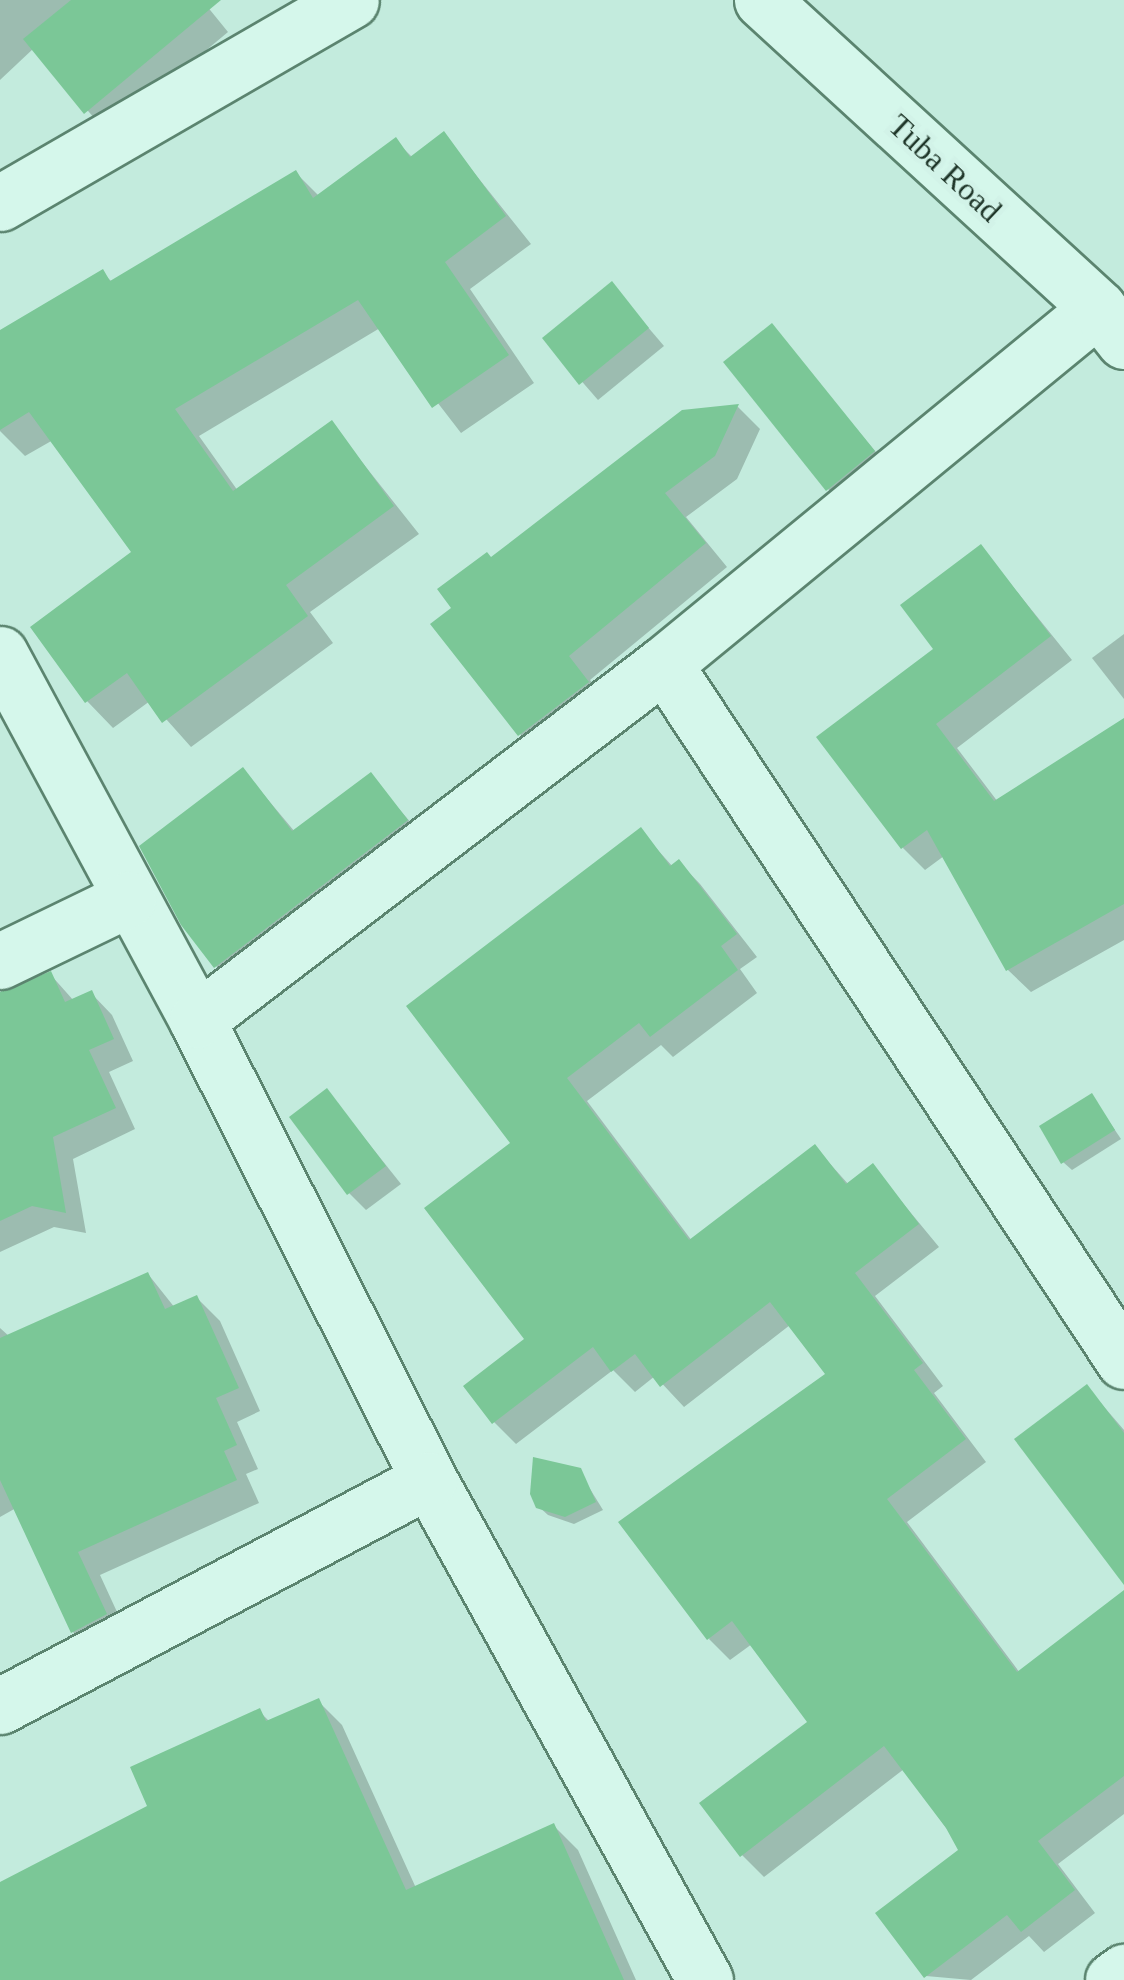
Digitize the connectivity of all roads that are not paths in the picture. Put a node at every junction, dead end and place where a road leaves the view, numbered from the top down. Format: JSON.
{"nodes":[{"id":1,"x":351,"y":0,"type":"edge"},
{"id":2,"x":762,"y":0,"type":"edge"},
{"id":3,"x":0,"y":203,"type":"edge"},
{"id":4,"x":1111,"y":324,"type":"edge"},
{"id":5,"x":0,"y":654,"type":"edge"},
{"id":6,"x":664,"y":664,"type":"junction"},
{"id":7,"x":128,"y":899,"type":"junction"},
{"id":8,"x":0,"y":961,"type":"edge"},
{"id":9,"x":197,"y":1020,"type":"junction"},
{"id":10,"x":1124,"y":1361,"type":"edge"},
{"id":11,"x":429,"y":1480,"type":"junction"},
{"id":12,"x":0,"y":1706,"type":"edge"},
{"id":13,"x":1124,"y":1972,"type":"edge"},
{"id":14,"x":705,"y":1980,"type":"edge"},
{"id":15,"x":1113,"y":1980,"type":"edge"}],
"edges":[{"from":1,"to":3,"type":"street"},
{"from":2,"to":4,"type":"street","name":"Tuba Road"},
{"from":4,"to":6,"type":"street"},
{"from":5,"to":7,"type":"street"},
{"from":6,"to":9,"type":"street"},
{"from":6,"to":10,"type":"street"},
{"from":7,"to":8,"type":"street"},
{"from":7,"to":9,"type":"street"},
{"from":9,"to":11,"type":"street"},
{"from":11,"to":12,"type":"street"},
{"from":11,"to":14,"type":"street"},
{"from":13,"to":15,"type":"street"}]}
